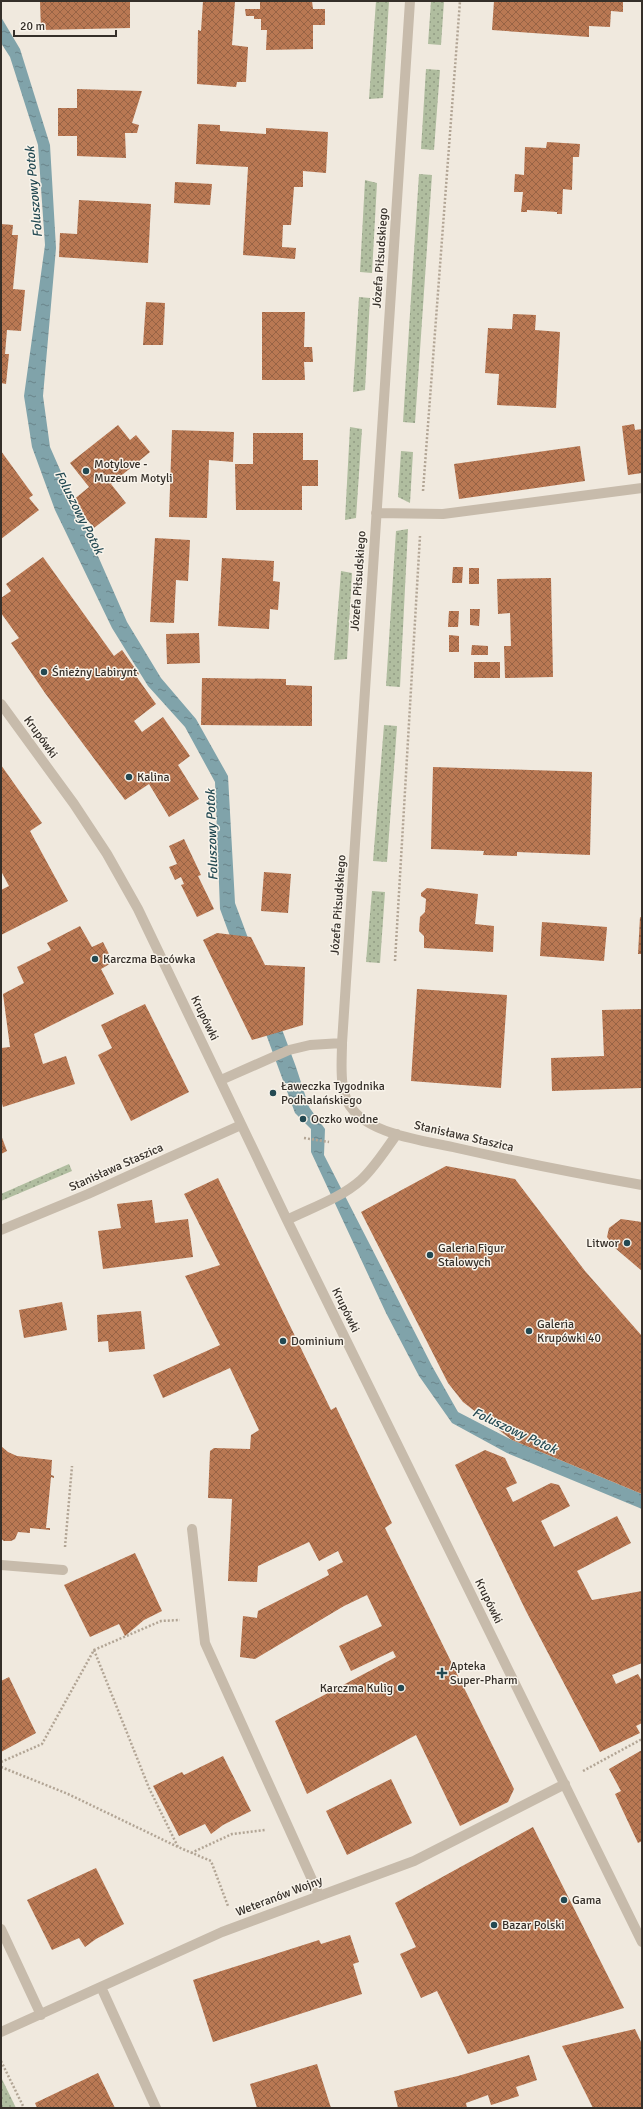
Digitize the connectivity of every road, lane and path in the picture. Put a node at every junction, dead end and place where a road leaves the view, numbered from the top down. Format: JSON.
{"nodes":[{"id":1,"x":410,"y":1,"type":"edge"},
{"id":2,"x":460,"y":1,"type":"edge"},
{"id":3,"x":642,"y":488,"type":"edge"},
{"id":4,"x":376,"y":512,"type":"junction"},
{"id":5,"x":422,"y":514,"type":"junction"},
{"id":6,"x":1,"y":704,"type":"edge"},
{"id":7,"x":395,"y":961,"type":"dead end"},
{"id":8,"x":342,"y":1043,"type":"junction"},
{"id":9,"x":221,"y":1080,"type":"junction"},
{"id":10,"x":241,"y":1125,"type":"junction"},
{"id":11,"x":397,"y":1134,"type":"junction"},
{"id":12,"x":304,"y":1138,"type":"dead end"},
{"id":13,"x":329,"y":1142,"type":"dead end"},
{"id":14,"x":642,"y":1185,"type":"edge"},
{"id":15,"x":287,"y":1220,"type":"junction"},
{"id":16,"x":1,"y":1230,"type":"edge"},
{"id":17,"x":72,"y":1466,"type":"dead end"},
{"id":18,"x":192,"y":1529,"type":"dead end"},
{"id":19,"x":1,"y":1565,"type":"edge"},
{"id":20,"x":63,"y":1570,"type":"joint"},
{"id":21,"x":202,"y":1619,"type":"junction"},
{"id":22,"x":94,"y":1650,"type":"junction"},
{"id":23,"x":642,"y":1739,"type":"edge"},
{"id":24,"x":1,"y":1762,"type":"edge"},
{"id":25,"x":1,"y":1767,"type":"edge"},
{"id":26,"x":564,"y":1783,"type":"junction"},
{"id":27,"x":290,"y":1830,"type":"junction"},
{"id":28,"x":178,"y":1847,"type":"junction"},
{"id":29,"x":191,"y":1853,"type":"junction"},
{"id":30,"x":319,"y":1895,"type":"junction"},
{"id":31,"x":236,"y":1926,"type":"junction"},
{"id":32,"x":1,"y":1929,"type":"edge"},
{"id":33,"x":642,"y":1942,"type":"edge"},
{"id":34,"x":101,"y":1987,"type":"junction"},
{"id":35,"x":41,"y":2015,"type":"junction"},
{"id":36,"x":1,"y":2032,"type":"edge"},
{"id":37,"x":1,"y":2061,"type":"edge"},
{"id":38,"x":24,"y":2108,"type":"edge"},
{"id":39,"x":156,"y":2108,"type":"edge"}],
"edges":[{"from":1,"to":4,"type":"street","name":"Józefa Piłsudskiego"},
{"from":2,"to":5,"type":"path"},
{"from":3,"to":5,"type":"street"},
{"from":4,"to":5,"type":"street"},
{"from":4,"to":8,"type":"street","name":"Józefa Piłsudskiego"},
{"from":5,"to":7,"type":"path"},
{"from":6,"to":9,"type":"street","name":"Krupówki"},
{"from":8,"to":9,"type":"street"},
{"from":8,"to":11,"type":"street","name":"Józefa Piłsudskiego"},
{"from":9,"to":10,"type":"street","name":"Krupówki"},
{"from":10,"to":15,"type":"street","name":"Krupówki"},
{"from":10,"to":16,"type":"street","name":"Stanisława Staszica"},
{"from":11,"to":14,"type":"street","name":"Stanisława Staszica"},
{"from":11,"to":15,"type":"street","name":"Stanisława Staszica"},
{"from":12,"to":13,"type":"path"},
{"from":15,"to":26,"type":"street","name":"Krupówki"},
{"from":17,"to":20,"type":"path"},
{"from":18,"to":21,"type":"street"},
{"from":19,"to":20,"type":"street"},
{"from":21,"to":22,"type":"path"},
{"from":21,"to":27,"type":"street"},
{"from":22,"to":24,"type":"path"},
{"from":22,"to":28,"type":"path"},
{"from":23,"to":26,"type":"path"},
{"from":25,"to":28,"type":"path"},
{"from":26,"to":30,"type":"street","name":"Weteranów Wojny"},
{"from":26,"to":33,"type":"street","name":"Krupówki"},
{"from":27,"to":29,"type":"path"},
{"from":27,"to":30,"type":"street"},
{"from":28,"to":29,"type":"path"},
{"from":29,"to":31,"type":"path"},
{"from":30,"to":31,"type":"street","name":"Weteranów Wojny"},
{"from":31,"to":34,"type":"street","name":"Weteranów Wojny"},
{"from":32,"to":35,"type":"street"},
{"from":34,"to":35,"type":"street","name":"Weteranów Wojny"},
{"from":34,"to":39,"type":"street"},
{"from":35,"to":36,"type":"street","name":"Weteranów Wojny"},
{"from":37,"to":38,"type":"path"}]}
